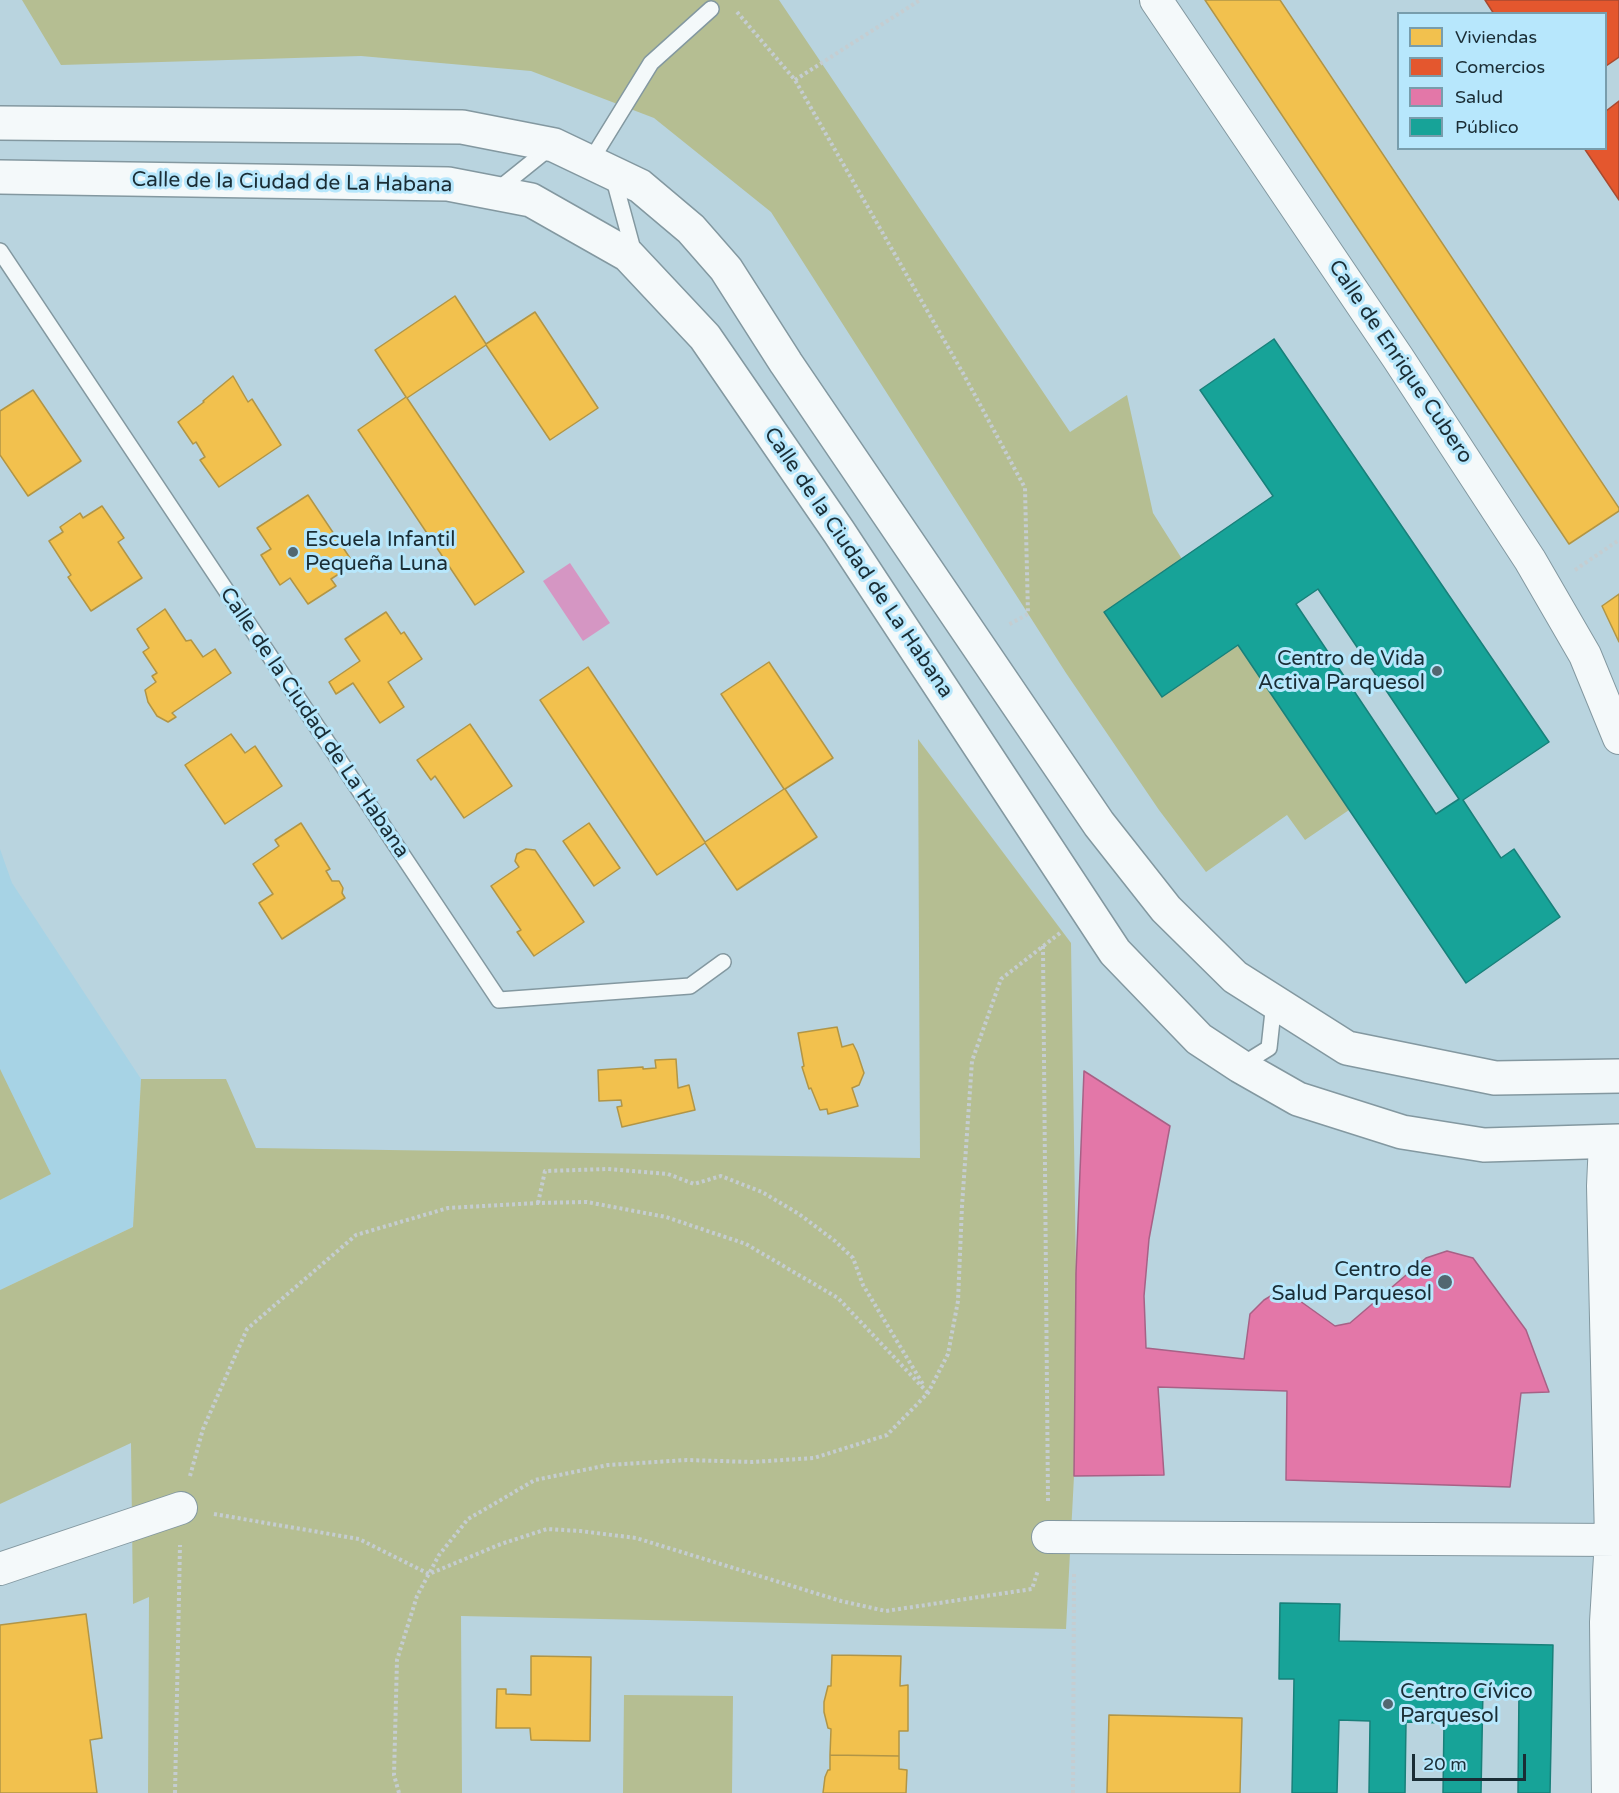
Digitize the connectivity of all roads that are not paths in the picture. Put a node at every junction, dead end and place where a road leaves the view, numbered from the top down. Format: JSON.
{"nodes":[{"id":1,"x":1156,"y":0,"type":"edge"},
{"id":2,"x":711,"y":9,"type":"dead end"},
{"id":3,"x":0,"y":123,"type":"edge"},
{"id":4,"x":554,"y":145,"type":"junction"},
{"id":5,"x":601,"y":167,"type":"junction"},
{"id":6,"x":0,"y":177,"type":"edge"},
{"id":7,"x":494,"y":193,"type":"junction"},
{"id":8,"x":0,"y":251,"type":"edge"},
{"id":9,"x":636,"y":263,"type":"junction"},
{"id":10,"x":1619,"y":738,"type":"edge"},
{"id":11,"x":723,"y":962,"type":"dead end"},
{"id":12,"x":1274,"y":1002,"type":"junction"},
{"id":13,"x":1240,"y":1066,"type":"junction"},
{"id":14,"x":1619,"y":1076,"type":"edge"},
{"id":15,"x":1612,"y":1141,"type":"edge"},
{"id":16,"x":181,"y":1508,"type":"road end"},
{"id":17,"x":1048,"y":1537,"type":"road end"},
{"id":18,"x":1615,"y":1540,"type":"edge"},
{"id":19,"x":0,"y":1569,"type":"edge"},
{"id":20,"x":1608,"y":1793,"type":"edge"}],
"edges":[{"from":1,"to":10,"type":"street","name":"Calle de Enrique Cubero"},
{"from":2,"to":5,"type":"lane"},
{"from":3,"to":4,"type":"street"},
{"from":4,"to":5,"type":"street"},
{"from":4,"to":7,"type":"lane"},
{"from":5,"to":9,"type":"lane"},
{"from":5,"to":12,"type":"street"},
{"from":6,"to":7,"type":"street","name":"Calle de la Ciudad de La Habana"},
{"from":7,"to":9,"type":"street","name":"Calle de la Ciudad de La Habana"},
{"from":8,"to":11,"type":"lane","name":"Calle de la Ciudad de La Habana"},
{"from":9,"to":13,"type":"street","name":"Calle de la Ciudad de La Habana"},
{"from":12,"to":13,"type":"lane"},
{"from":12,"to":14,"type":"street"},
{"from":13,"to":15,"type":"street","name":"Calle de la Ciudad de La Habana"},
{"from":15,"to":18,"type":"street"},
{"from":16,"to":19,"type":"street"},
{"from":17,"to":18,"type":"street"},
{"from":18,"to":20,"type":"street"}]}
